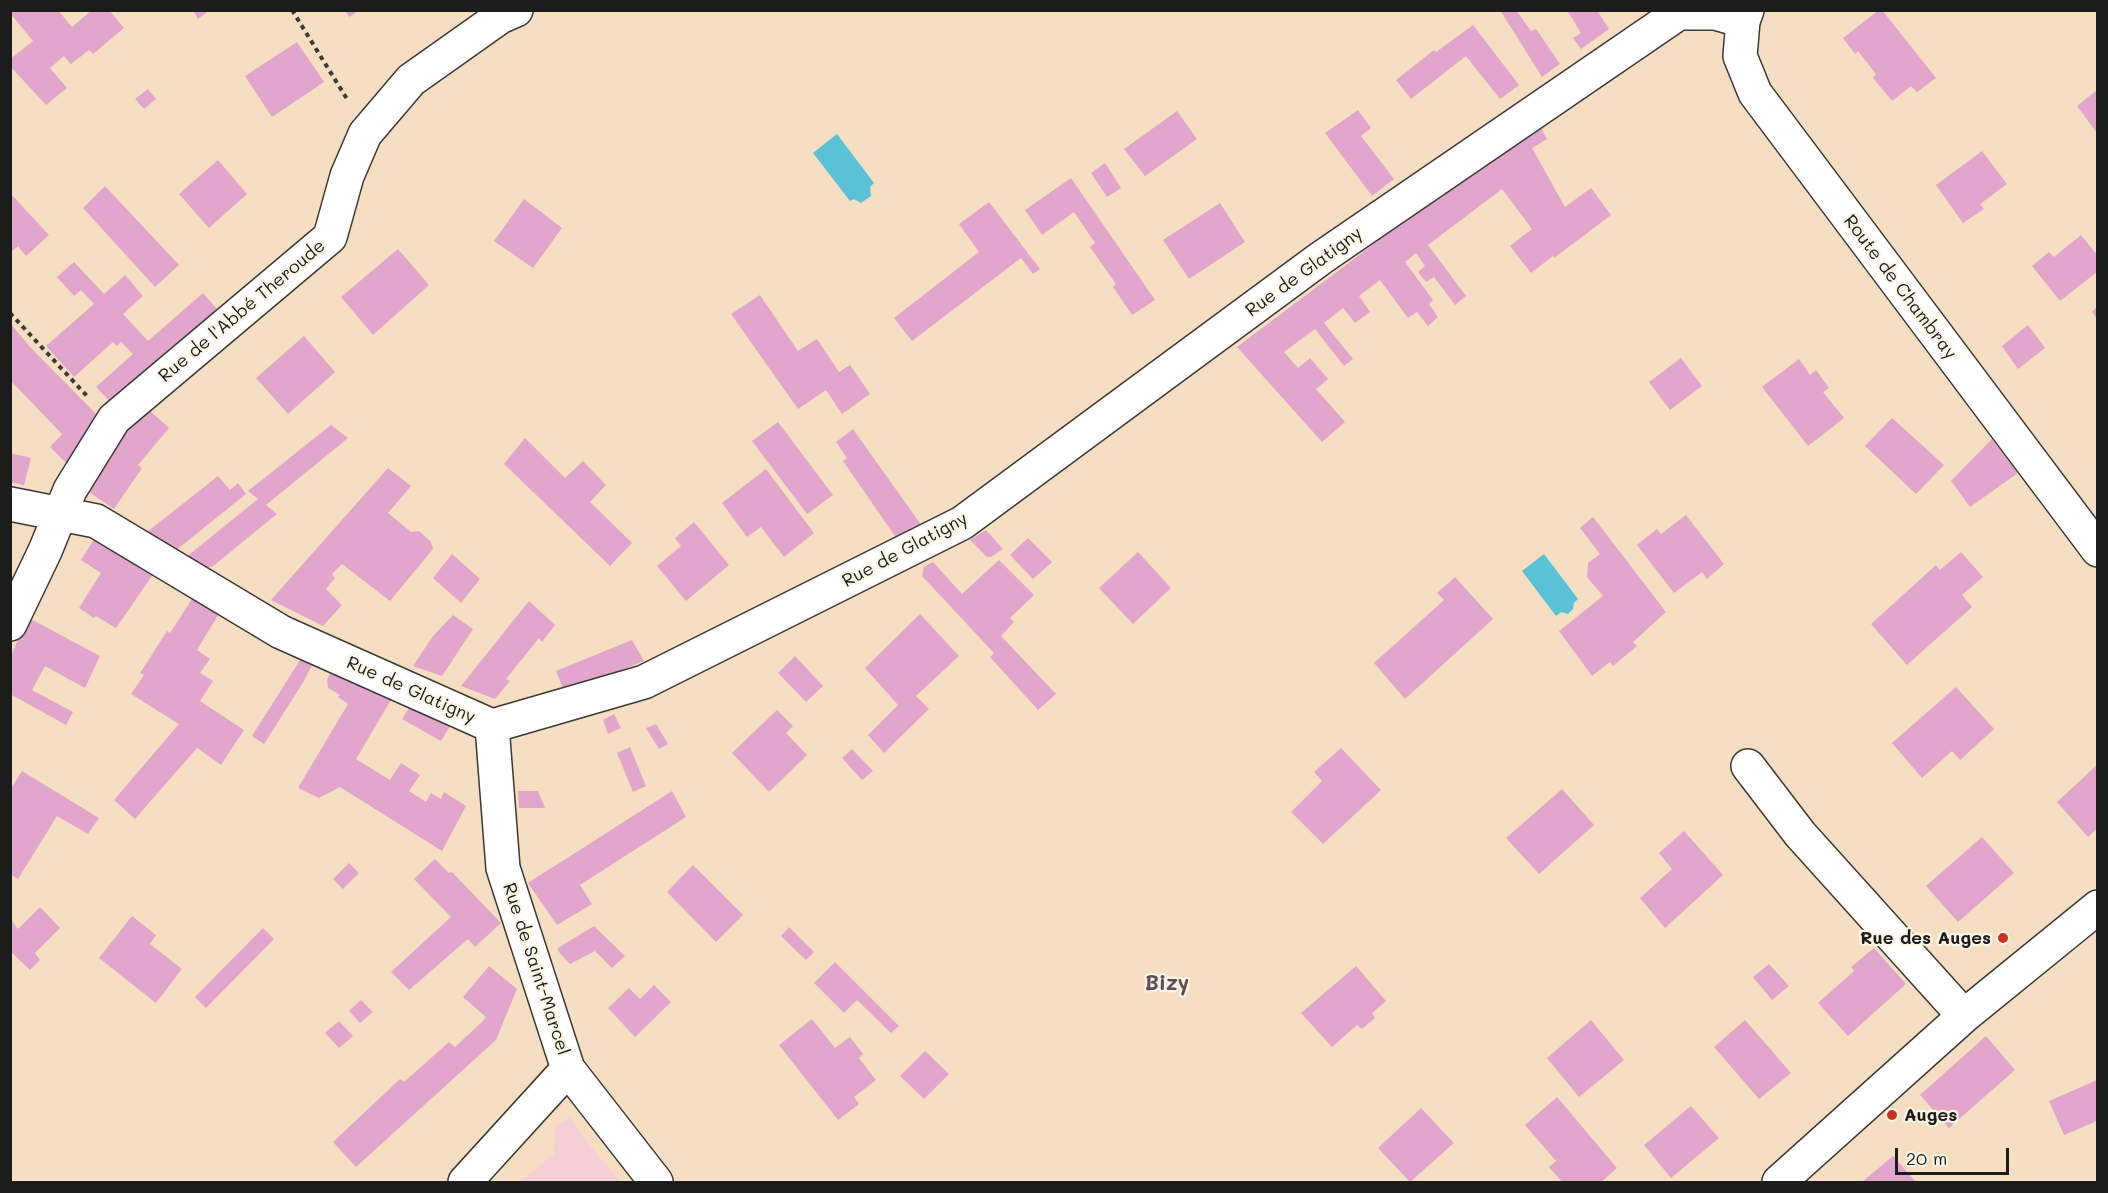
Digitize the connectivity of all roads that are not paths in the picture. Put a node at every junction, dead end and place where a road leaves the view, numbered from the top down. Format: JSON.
{"nodes":[{"id":1,"x":516,"y":10,"type":"edge"},
{"id":2,"x":1729,"y":14,"type":"edge"},
{"id":3,"x":10,"y":504,"type":"edge"},
{"id":4,"x":59,"y":515,"type":"junction"},
{"id":5,"x":2097,"y":550,"type":"edge"},
{"id":6,"x":10,"y":624,"type":"edge"},
{"id":7,"x":492,"y":726,"type":"junction"},
{"id":8,"x":1748,"y":766,"type":"dead end"},
{"id":9,"x":2097,"y":908,"type":"edge"},
{"id":10,"x":1964,"y":1016,"type":"junction"},
{"id":11,"x":568,"y":1069,"type":"junction"},
{"id":12,"x":465,"y":1182,"type":"edge"},
{"id":13,"x":656,"y":1182,"type":"edge"},
{"id":14,"x":1779,"y":1182,"type":"edge"}],
"edges":[{"from":1,"to":4,"type":"street","name":"Rue de l'Abbé Theroude"},
{"from":2,"to":5,"type":"street","name":"Route de Chambray"},
{"from":2,"to":7,"type":"street","name":"Rue de Glatigny"},
{"from":3,"to":4,"type":"street","name":"Rue de Glatigny"},
{"from":4,"to":6,"type":"street","name":"Rue de l'Abbé Theroude"},
{"from":4,"to":7,"type":"street","name":"Rue de Glatigny"},
{"from":7,"to":11,"type":"street","name":"Rue de Saint-Marcel"},
{"from":8,"to":10,"type":"street"},
{"from":9,"to":10,"type":"street"},
{"from":10,"to":14,"type":"street"},
{"from":11,"to":12,"type":"street"},
{"from":11,"to":13,"type":"street","name":"Rue de Saint-Marcel"}]}
